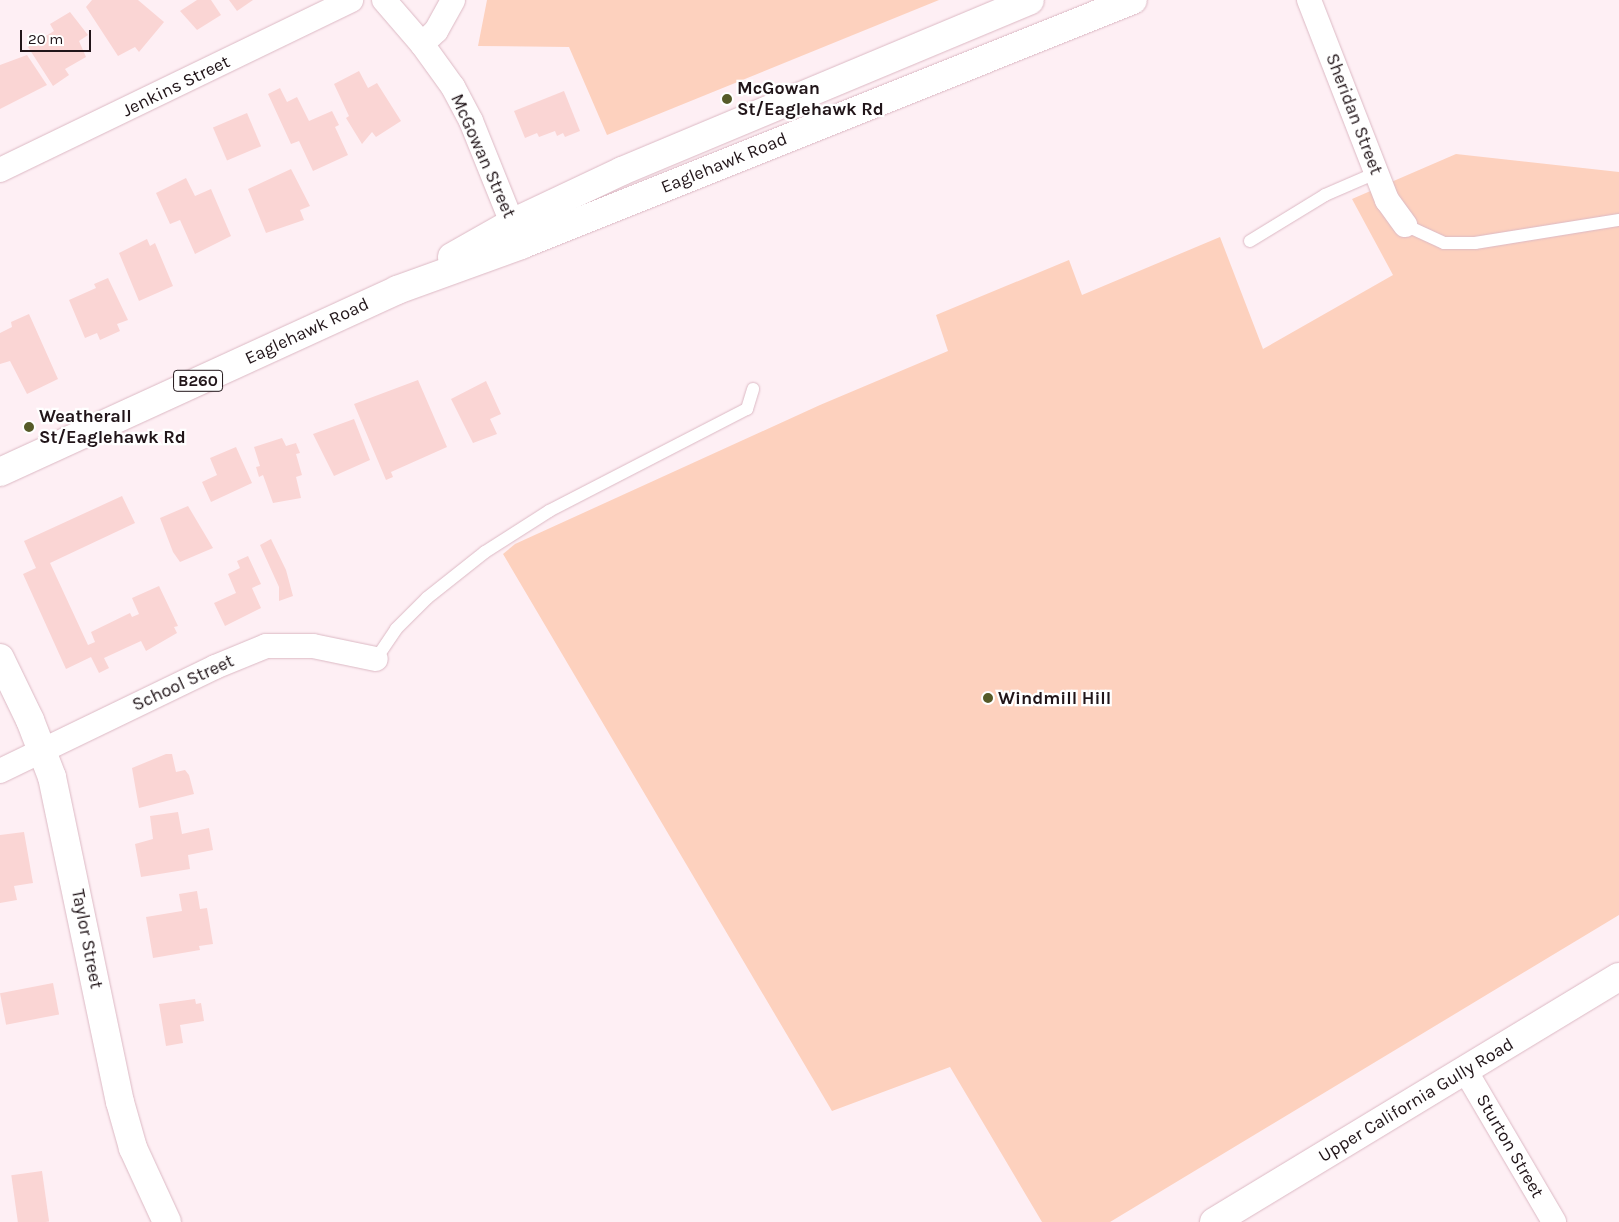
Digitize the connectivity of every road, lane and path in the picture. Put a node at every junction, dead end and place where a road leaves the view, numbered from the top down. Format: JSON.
{"nodes":[{"id":1,"x":351,"y":0,"type":"edge"},
{"id":2,"x":384,"y":0,"type":"edge"},
{"id":3,"x":453,"y":0,"type":"edge"},
{"id":4,"x":1030,"y":0,"type":"edge"},
{"id":5,"x":1133,"y":0,"type":"edge"},
{"id":6,"x":1309,"y":0,"type":"edge"},
{"id":7,"x":422,"y":44,"type":"junction"},
{"id":8,"x":0,"y":170,"type":"edge"},
{"id":9,"x":1376,"y":173,"type":"junction"},
{"id":10,"x":1619,"y":220,"type":"edge"},
{"id":11,"x":1405,"y":225,"type":"joint"},
{"id":12,"x":516,"y":234,"type":"junction"},
{"id":13,"x":1250,"y":241,"type":"dead end"},
{"id":14,"x":753,"y":389,"type":"dead end"},
{"id":15,"x":0,"y":472,"type":"edge"},
{"id":16,"x":0,"y":658,"type":"edge"},
{"id":17,"x":376,"y":659,"type":"joint"},
{"id":18,"x":43,"y":750,"type":"junction"},
{"id":19,"x":0,"y":772,"type":"edge"},
{"id":20,"x":1619,"y":977,"type":"edge"},
{"id":21,"x":1466,"y":1070,"type":"junction"},
{"id":22,"x":167,"y":1222,"type":"edge"},
{"id":23,"x":1214,"y":1222,"type":"edge"},
{"id":24,"x":1554,"y":1222,"type":"edge"}],
"edges":[{"from":1,"to":8,"type":"street","name":"Jenkins Street"},
{"from":2,"to":7,"type":"street","name":"McGowan Street"},
{"from":3,"to":7,"type":"street"},
{"from":4,"to":12,"type":"main road","name":"Eaglehawk Road","number":"B260"},
{"from":5,"to":12,"type":"main road","name":"Eaglehawk Road","number":"B260"},
{"from":6,"to":9,"type":"street","name":"Sheridan Street"},
{"from":7,"to":12,"type":"street","name":"McGowan Street"},
{"from":9,"to":11,"type":"street","name":"Sheridan Street"},
{"from":9,"to":13,"type":"lane"},
{"from":10,"to":11,"type":"lane"},
{"from":12,"to":15,"type":"main road","name":"Eaglehawk Road","number":"B260"},
{"from":14,"to":17,"type":"lane"},
{"from":16,"to":18,"type":"main road","name":"Taylor Street"},
{"from":17,"to":18,"type":"street","name":"School Street"},
{"from":18,"to":19,"type":"street","name":"School Street"},
{"from":18,"to":22,"type":"main road","name":"Taylor Street"},
{"from":20,"to":21,"type":"main road","name":"Upper California Gully Road"},
{"from":21,"to":23,"type":"main road","name":"Upper California Gully Road"},
{"from":21,"to":24,"type":"street","name":"Sturton Street"}]}
